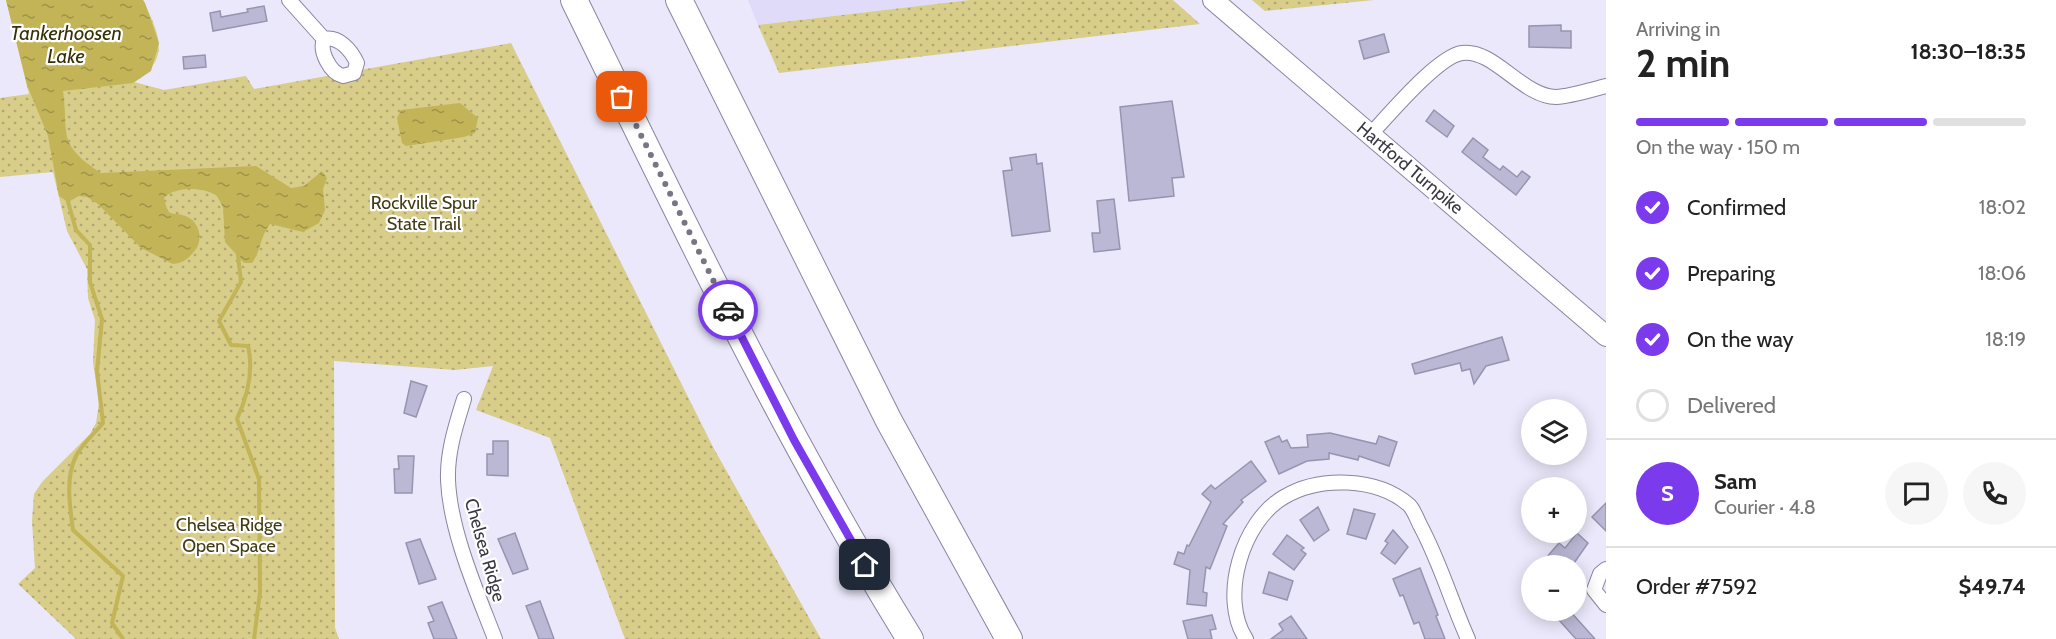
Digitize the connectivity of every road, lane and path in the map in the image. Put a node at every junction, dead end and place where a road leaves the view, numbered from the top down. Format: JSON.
{"nodes":[{"id":1,"x":289,"y":0,"type":"edge"},
{"id":2,"x":574,"y":0,"type":"edge"},
{"id":3,"x":679,"y":0,"type":"edge"},
{"id":4,"x":1213,"y":0,"type":"edge"},
{"id":5,"x":324,"y":39,"type":"dead end"},
{"id":6,"x":1606,"y":86,"type":"edge"},
{"id":7,"x":1370,"y":135,"type":"junction"},
{"id":8,"x":1606,"y":336,"type":"edge"},
{"id":9,"x":464,"y":399,"type":"dead end"},
{"id":10,"x":1606,"y":569,"type":"edge"},
{"id":11,"x":1606,"y":605,"type":"edge"},
{"id":12,"x":495,"y":639,"type":"edge"},
{"id":13,"x":910,"y":639,"type":"edge"},
{"id":14,"x":1009,"y":639,"type":"edge"},
{"id":15,"x":1246,"y":639,"type":"edge"},
{"id":16,"x":1468,"y":639,"type":"edge"}],
"edges":[{"from":1,"to":5,"type":"street"},
{"from":2,"to":13,"type":"highway"},
{"from":3,"to":14,"type":"highway"},
{"from":4,"to":7,"type":"main road","name":"Hartford Turnpike"},
{"from":6,"to":7,"type":"street"},
{"from":7,"to":8,"type":"main road","name":"Hartford Turnpike"},
{"from":9,"to":12,"type":"street","name":"Chelsea Ridge"},
{"from":10,"to":11,"type":"street"},
{"from":15,"to":16,"type":"street"}]}
